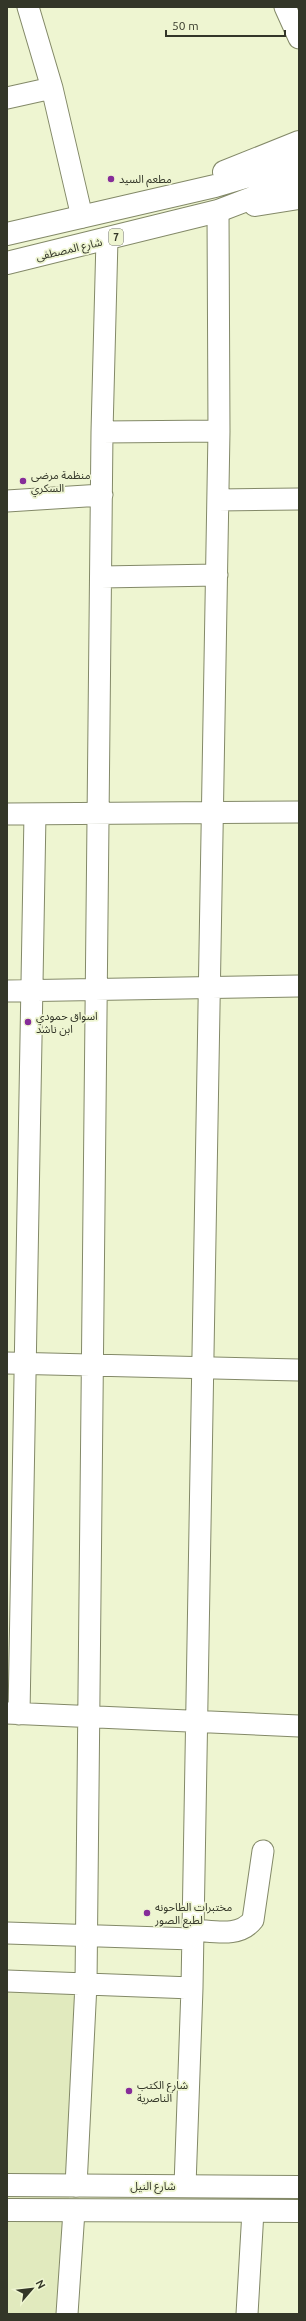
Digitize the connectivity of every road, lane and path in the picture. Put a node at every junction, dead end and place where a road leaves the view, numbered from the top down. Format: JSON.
{"nodes":[{"id":1,"x":28,"y":7,"type":"edge"},
{"id":2,"x":285,"y":7,"type":"edge"},
{"id":3,"x":298,"y":31,"type":"edge"},
{"id":4,"x":52,"y":88,"type":"junction"},
{"id":5,"x":7,"y":98,"type":"edge"},
{"id":6,"x":299,"y":142,"type":"edge"},
{"id":7,"x":299,"y":161,"type":"edge"},
{"id":8,"x":290,"y":183,"type":"edge"},
{"id":9,"x":150,"y":200,"type":"junction"},
{"id":10,"x":221,"y":210,"type":"junction"},
{"id":11,"x":82,"y":217,"type":"junction"},
{"id":12,"x":7,"y":234,"type":"edge"},
{"id":13,"x":107,"y":239,"type":"junction"},
{"id":14,"x":7,"y":263,"type":"edge"},
{"id":15,"x":219,"y":431,"type":"junction"},
{"id":16,"x":102,"y":432,"type":"junction"},
{"id":17,"x":102,"y":495,"type":"junction"},
{"id":18,"x":299,"y":499,"type":"edge"},
{"id":19,"x":218,"y":500,"type":"junction"},
{"id":20,"x":7,"y":501,"type":"edge"},
{"id":21,"x":216,"y":575,"type":"junction"},
{"id":22,"x":101,"y":577,"type":"junction"},
{"id":23,"x":212,"y":812,"type":"junction"},
{"id":24,"x":299,"y":812,"type":"edge"},
{"id":25,"x":98,"y":813,"type":"junction"},
{"id":26,"x":7,"y":814,"type":"edge"},
{"id":27,"x":35,"y":814,"type":"junction"},
{"id":28,"x":209,"y":986,"type":"junction"},
{"id":29,"x":299,"y":986,"type":"edge"},
{"id":30,"x":97,"y":989,"type":"junction"},
{"id":31,"x":7,"y":990,"type":"edge"},
{"id":32,"x":32,"y":990,"type":"junction"},
{"id":33,"x":16,"y":1363,"type":"edge"},
{"id":34,"x":92,"y":1365,"type":"junction"},
{"id":35,"x":203,"y":1368,"type":"junction"},
{"id":36,"x":299,"y":1370,"type":"edge"},
{"id":37,"x":13,"y":1714,"type":"edge"},
{"id":38,"x":89,"y":1717,"type":"junction"},
{"id":39,"x":197,"y":1721,"type":"junction"},
{"id":40,"x":299,"y":1726,"type":"edge"},
{"id":41,"x":263,"y":1851,"type":"dead end"},
{"id":42,"x":7,"y":1932,"type":"edge"},
{"id":43,"x":193,"y":1934,"type":"junction"},
{"id":44,"x":86,"y":1935,"type":"junction"},
{"id":45,"x":7,"y":1981,"type":"edge"},
{"id":46,"x":86,"y":1984,"type":"junction"},
{"id":47,"x":192,"y":1988,"type":"junction"},
{"id":48,"x":7,"y":2185,"type":"edge"},
{"id":49,"x":76,"y":2186,"type":"junction"},
{"id":50,"x":185,"y":2186,"type":"junction"},
{"id":51,"x":299,"y":2187,"type":"edge"},
{"id":52,"x":7,"y":2210,"type":"edge"},
{"id":53,"x":74,"y":2210,"type":"junction"},
{"id":54,"x":253,"y":2211,"type":"junction"},
{"id":55,"x":299,"y":2211,"type":"edge"},
{"id":56,"x":67,"y":2314,"type":"edge"},
{"id":57,"x":247,"y":2314,"type":"edge"}],
"edges":[{"from":1,"to":4,"type":"street"},
{"from":2,"to":3,"type":"street"},
{"from":4,"to":5,"type":"street"},
{"from":4,"to":11,"type":"street"},
{"from":6,"to":9,"type":"main road"},
{"from":7,"to":8,"type":"main road","number":"7"},
{"from":8,"to":9,"type":"main road","number":"7"},
{"from":8,"to":10,"type":"main road","number":"7"},
{"from":9,"to":11,"type":"main road","number":"7"},
{"from":10,"to":13,"type":"main road","name":"شارع المصطفى","number":"7"},
{"from":10,"to":15,"type":"street"},
{"from":11,"to":12,"type":"main road","number":"7"},
{"from":13,"to":14,"type":"main road","name":"شارع المصطفى","number":"7"},
{"from":13,"to":16,"type":"street"},
{"from":15,"to":16,"type":"street"},
{"from":15,"to":19,"type":"street"},
{"from":16,"to":17,"type":"street"},
{"from":17,"to":20,"type":"street"},
{"from":17,"to":22,"type":"street"},
{"from":18,"to":19,"type":"street"},
{"from":19,"to":21,"type":"street"},
{"from":21,"to":22,"type":"street"},
{"from":21,"to":23,"type":"street"},
{"from":22,"to":25,"type":"street"},
{"from":23,"to":24,"type":"street"},
{"from":23,"to":25,"type":"street"},
{"from":23,"to":28,"type":"street"},
{"from":25,"to":27,"type":"street"},
{"from":25,"to":30,"type":"street"},
{"from":26,"to":27,"type":"street"},
{"from":27,"to":32,"type":"street"},
{"from":28,"to":29,"type":"street"},
{"from":28,"to":30,"type":"street"},
{"from":28,"to":35,"type":"street"},
{"from":30,"to":32,"type":"street"},
{"from":30,"to":34,"type":"street"},
{"from":31,"to":32,"type":"street"},
{"from":32,"to":33,"type":"street"},
{"from":33,"to":34,"type":"street"},
{"from":33,"to":37,"type":"street"},
{"from":34,"to":35,"type":"street"},
{"from":34,"to":38,"type":"street"},
{"from":35,"to":36,"type":"street"},
{"from":35,"to":39,"type":"street"},
{"from":37,"to":38,"type":"street"},
{"from":38,"to":39,"type":"street"},
{"from":38,"to":44,"type":"street"},
{"from":39,"to":40,"type":"street"},
{"from":39,"to":43,"type":"street"},
{"from":41,"to":43,"type":"street"},
{"from":42,"to":44,"type":"street"},
{"from":43,"to":44,"type":"street"},
{"from":43,"to":47,"type":"street"},
{"from":44,"to":46,"type":"street"},
{"from":45,"to":46,"type":"street"},
{"from":46,"to":47,"type":"street"},
{"from":46,"to":49,"type":"street"},
{"from":47,"to":50,"type":"street"},
{"from":48,"to":49,"type":"main road","name":"شارع النيل"},
{"from":49,"to":50,"type":"main road","name":"شارع النيل"},
{"from":50,"to":51,"type":"main road","name":"شارع النيل"},
{"from":52,"to":53,"type":"main road"},
{"from":53,"to":54,"type":"main road"},
{"from":53,"to":56,"type":"street"},
{"from":54,"to":55,"type":"main road"},
{"from":54,"to":57,"type":"street"}]}
